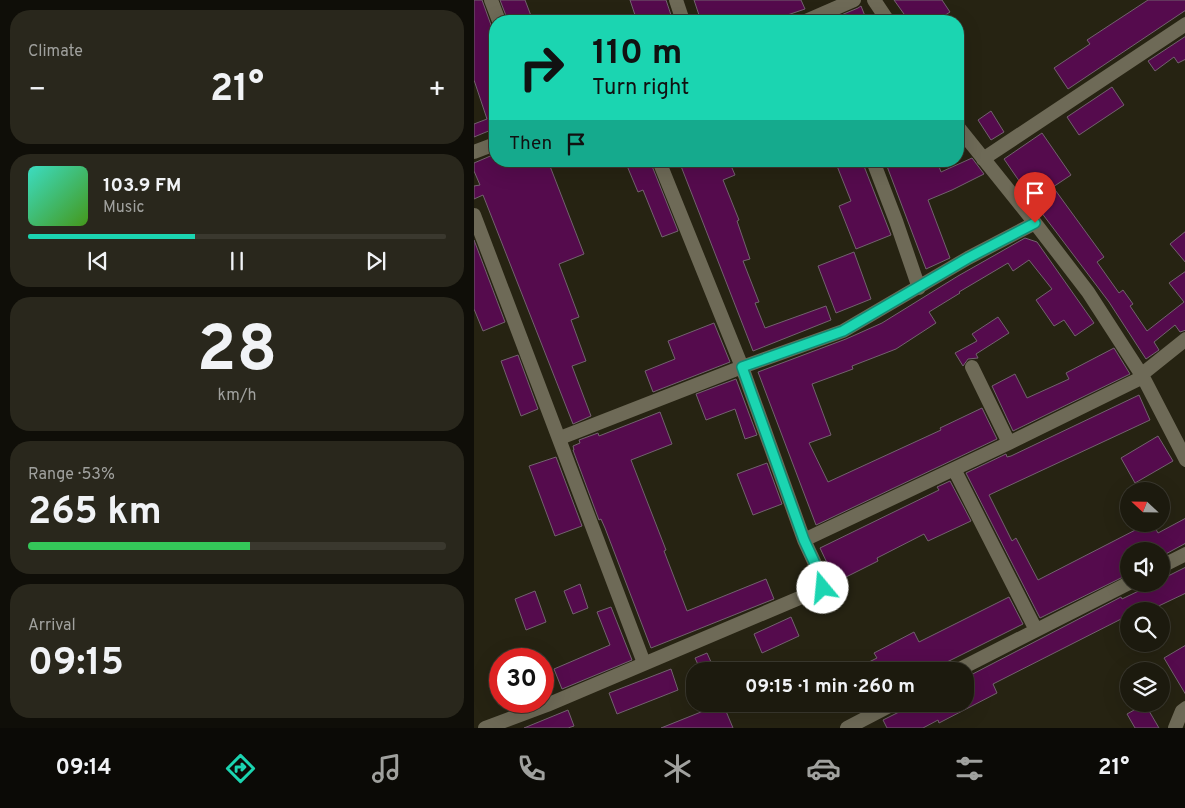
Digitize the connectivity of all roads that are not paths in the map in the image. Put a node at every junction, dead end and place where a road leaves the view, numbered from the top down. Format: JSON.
{"nodes":[{"id":1,"x":491,"y":0,"type":"edge"},
{"id":2,"x":676,"y":0,"type":"edge"},
{"id":3,"x":874,"y":0,"type":"edge"},
{"id":4,"x":850,"y":1,"type":"edge"},
{"id":5,"x":497,"y":15,"type":"edge"},
{"id":6,"x":681,"y":15,"type":"edge"},
{"id":7,"x":823,"y":15,"type":"edge"},
{"id":8,"x":884,"y":15,"type":"edge"},
{"id":9,"x":1185,"y":24,"type":"edge"},
{"id":10,"x":964,"y":135,"type":"edge"},
{"id":11,"x":489,"y":146,"type":"edge"},
{"id":12,"x":474,"y":152,"type":"edge"},
{"id":13,"x":983,"y":159,"type":"junction"},
{"id":14,"x":662,"y":167,"type":"edge"},
{"id":15,"x":875,"y":167,"type":"edge"},
{"id":16,"x":474,"y":214,"type":"edge"},
{"id":17,"x":1035,"y":223,"type":"junction"},
{"id":18,"x":919,"y":288,"type":"junction"},
{"id":19,"x":1185,"y":340,"type":"edge"},
{"id":20,"x":742,"y":367,"type":"junction"},
{"id":21,"x":972,"y":367,"type":"dead end"},
{"id":22,"x":1142,"y":376,"type":"junction"},
{"id":23,"x":560,"y":438,"type":"junction"},
{"id":24,"x":1010,"y":443,"type":"junction"},
{"id":25,"x":1185,"y":460,"type":"edge"},
{"id":26,"x":954,"y":469,"type":"junction"},
{"id":27,"x":804,"y":540,"type":"junction"},
{"id":28,"x":1185,"y":554,"type":"edge"},
{"id":29,"x":1170,"y":562,"type":"edge"},
{"id":30,"x":1120,"y":588,"type":"edge"},
{"id":31,"x":1036,"y":630,"type":"junction"},
{"id":32,"x":974,"y":662,"type":"edge"},
{"id":33,"x":644,"y":663,"type":"junction"},
{"id":34,"x":1185,"y":708,"type":"edge"},
{"id":35,"x":878,"y":712,"type":"edge"},
{"id":36,"x":486,"y":728,"type":"edge"},
{"id":37,"x":847,"y":728,"type":"edge"},
{"id":38,"x":1176,"y":728,"type":"edge"}],
"edges":[{"from":1,"to":5,"type":"street"},
{"from":2,"to":6,"type":"street"},
{"from":3,"to":8,"type":"street"},
{"from":4,"to":7,"type":"street"},
{"from":9,"to":13,"type":"street"},
{"from":10,"to":13,"type":"street"},
{"from":11,"to":12,"type":"street"},
{"from":13,"to":17,"type":"street"},
{"from":14,"to":20,"type":"street"},
{"from":15,"to":18,"type":"street"},
{"from":16,"to":23,"type":"street"},
{"from":17,"to":18,"type":"street"},
{"from":17,"to":22,"type":"street"},
{"from":18,"to":20,"type":"street"},
{"from":19,"to":22,"type":"street"},
{"from":20,"to":23,"type":"street"},
{"from":20,"to":27,"type":"street"},
{"from":21,"to":24,"type":"street"},
{"from":22,"to":24,"type":"street"},
{"from":22,"to":25,"type":"street"},
{"from":23,"to":33,"type":"street"},
{"from":24,"to":26,"type":"street"},
{"from":26,"to":27,"type":"street"},
{"from":26,"to":31,"type":"street"},
{"from":27,"to":33,"type":"street"},
{"from":28,"to":29,"type":"street"},
{"from":30,"to":31,"type":"street"},
{"from":31,"to":32,"type":"street"},
{"from":33,"to":36,"type":"street"},
{"from":34,"to":38,"type":"street"},
{"from":35,"to":37,"type":"street"}]}
